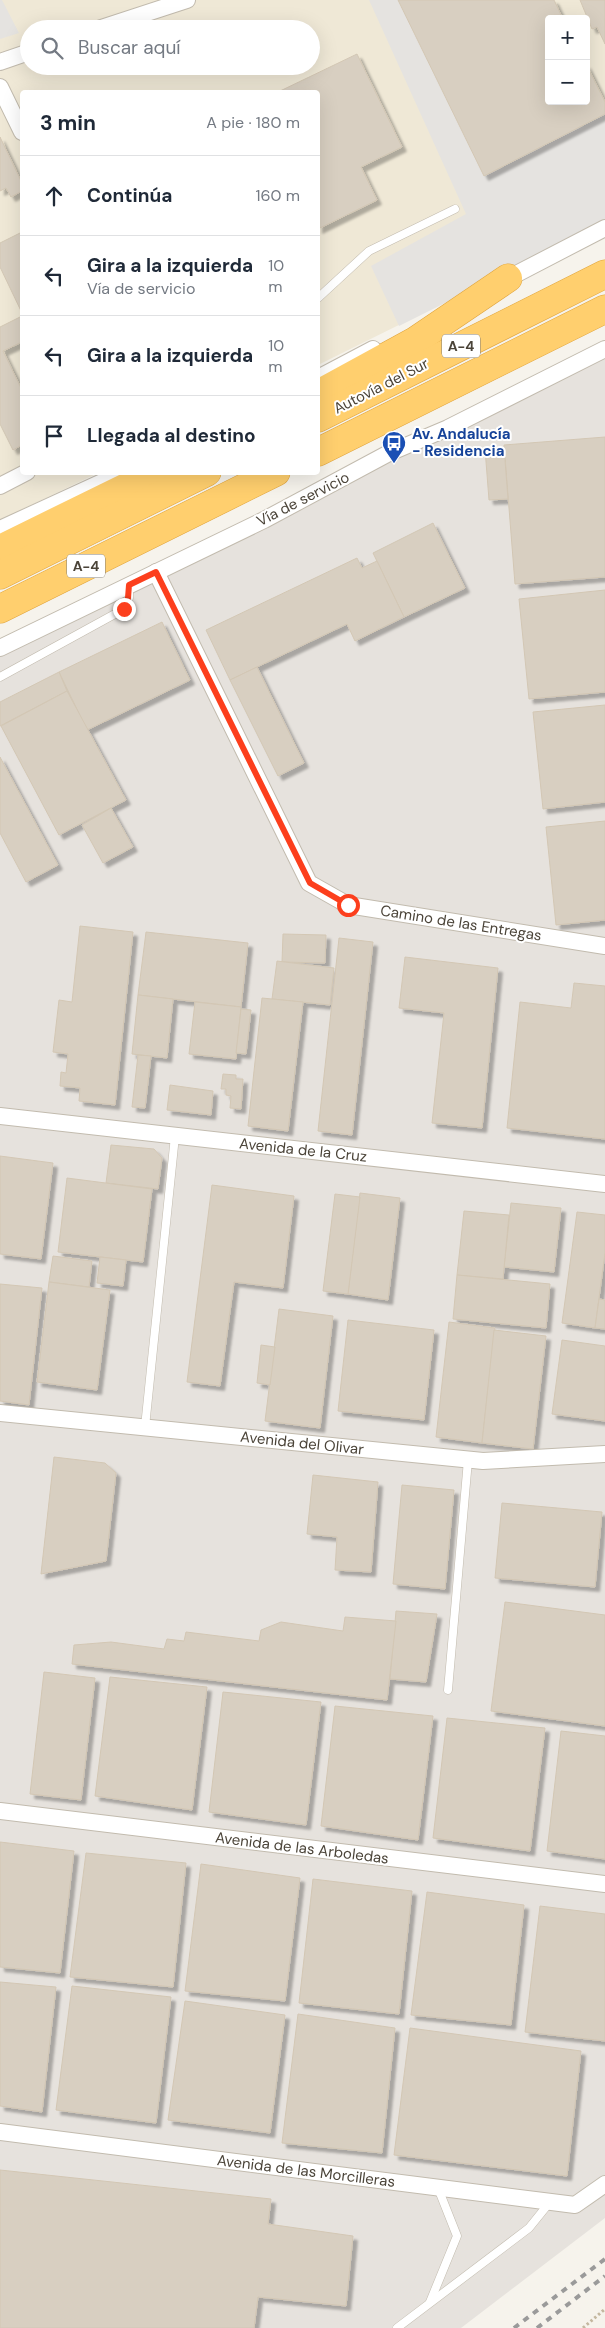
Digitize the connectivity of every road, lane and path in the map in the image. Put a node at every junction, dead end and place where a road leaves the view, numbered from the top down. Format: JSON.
{"nodes":[{"id":1,"x":187,"y":0,"type":"edge"},
{"id":2,"x":126,"y":20,"type":"edge"},
{"id":3,"x":20,"y":55,"type":"edge"},
{"id":4,"x":0,"y":62,"type":"edge"},
{"id":5,"x":0,"y":87,"type":"edge"},
{"id":6,"x":20,"y":128,"type":"edge"},
{"id":7,"x":455,"y":209,"type":"dead end"},
{"id":8,"x":605,"y":228,"type":"edge"},
{"id":9,"x":605,"y":274,"type":"edge"},
{"id":10,"x":508,"y":278,"type":"junction"},
{"id":11,"x":320,"y":296,"type":"edge"},
{"id":12,"x":605,"y":310,"type":"edge"},
{"id":13,"x":605,"y":349,"type":"edge"},
{"id":14,"x":320,"y":377,"type":"edge"},
{"id":15,"x":320,"y":393,"type":"edge"},
{"id":16,"x":320,"y":417,"type":"edge"},
{"id":17,"x":320,"y":451,"type":"edge"},
{"id":18,"x":21,"y":475,"type":"edge"},
{"id":19,"x":117,"y":475,"type":"edge"},
{"id":20,"x":151,"y":475,"type":"edge"},
{"id":21,"x":202,"y":475,"type":"edge"},
{"id":22,"x":270,"y":475,"type":"edge"},
{"id":23,"x":0,"y":486,"type":"edge"},
{"id":24,"x":0,"y":529,"type":"edge"},
{"id":25,"x":0,"y":549,"type":"edge"},
{"id":26,"x":156,"y":572,"type":"junction"},
{"id":27,"x":0,"y":575,"type":"edge"},
{"id":28,"x":129,"y":585,"type":"junction"},
{"id":29,"x":0,"y":609,"type":"edge"},
{"id":30,"x":0,"y":648,"type":"edge"},
{"id":31,"x":0,"y":678,"type":"edge"},
{"id":32,"x":605,"y":946,"type":"edge"},
{"id":33,"x":0,"y":1116,"type":"edge"},
{"id":34,"x":175,"y":1136,"type":"junction"},
{"id":35,"x":605,"y":1184,"type":"edge"},
{"id":36,"x":0,"y":1413,"type":"edge"},
{"id":37,"x":145,"y":1427,"type":"junction"},
{"id":38,"x":605,"y":1454,"type":"edge"},
{"id":39,"x":468,"y":1460,"type":"junction"},
{"id":40,"x":448,"y":1690,"type":"dead end"},
{"id":41,"x":0,"y":1811,"type":"edge"},
{"id":42,"x":605,"y":1884,"type":"edge"},
{"id":43,"x":0,"y":2132,"type":"edge"},
{"id":44,"x":605,"y":2184,"type":"edge"},
{"id":45,"x":438,"y":2188,"type":"junction"},
{"id":46,"x":550,"y":2202,"type":"junction"},
{"id":47,"x":430,"y":2303,"type":"junction"},
{"id":48,"x":605,"y":2309,"type":"edge"},
{"id":49,"x":397,"y":2328,"type":"edge"},
{"id":50,"x":583,"y":2328,"type":"edge"}],
"edges":[{"from":1,"to":2,"type":"street"},
{"from":3,"to":4,"type":"street"},
{"from":5,"to":6,"type":"street"},
{"from":7,"to":11,"type":"lane"},
{"from":8,"to":10,"type":"street"},
{"from":9,"to":16,"type":"highway","name":"Autovía del Sur","number":"A-4"},
{"from":10,"to":14,"type":"street"},
{"from":10,"to":15,"type":"highway"},
{"from":12,"to":17,"type":"highway","name":"Autovía del Sur","number":"A-4"},
{"from":13,"to":26,"type":"street","name":"Vía de servicio"},
{"from":18,"to":23,"type":"street"},
{"from":19,"to":24,"type":"street"},
{"from":20,"to":25,"type":"highway"},
{"from":21,"to":27,"type":"highway","number":"A-4"},
{"from":22,"to":29,"type":"highway","number":"A-4"},
{"from":26,"to":28,"type":"street","name":"Vía de servicio"},
{"from":26,"to":32,"type":"street","name":"Camino de las Entregas"},
{"from":28,"to":30,"type":"street","name":"Vía de servicio"},
{"from":28,"to":31,"type":"lane"},
{"from":33,"to":34,"type":"street","name":"Avenida de la Cruz"},
{"from":34,"to":35,"type":"street","name":"Avenida de la Cruz"},
{"from":34,"to":37,"type":"lane"},
{"from":36,"to":37,"type":"street","name":"Avenida del Olivar"},
{"from":37,"to":39,"type":"street","name":"Avenida del Olivar"},
{"from":38,"to":39,"type":"street","name":"Avenida del Olivar"},
{"from":39,"to":40,"type":"lane"},
{"from":41,"to":42,"type":"street","name":"Avenida de las Arboledas"},
{"from":43,"to":45,"type":"street","name":"Avenida de las Morcilleras"},
{"from":44,"to":46,"type":"street","name":"Avenida de las Morcilleras"},
{"from":45,"to":46,"type":"street","name":"Avenida de las Morcilleras"},
{"from":45,"to":47,"type":"lane"},
{"from":46,"to":47,"type":"lane"},
{"from":47,"to":49,"type":"lane"},
{"from":48,"to":50,"type":"path"}]}
